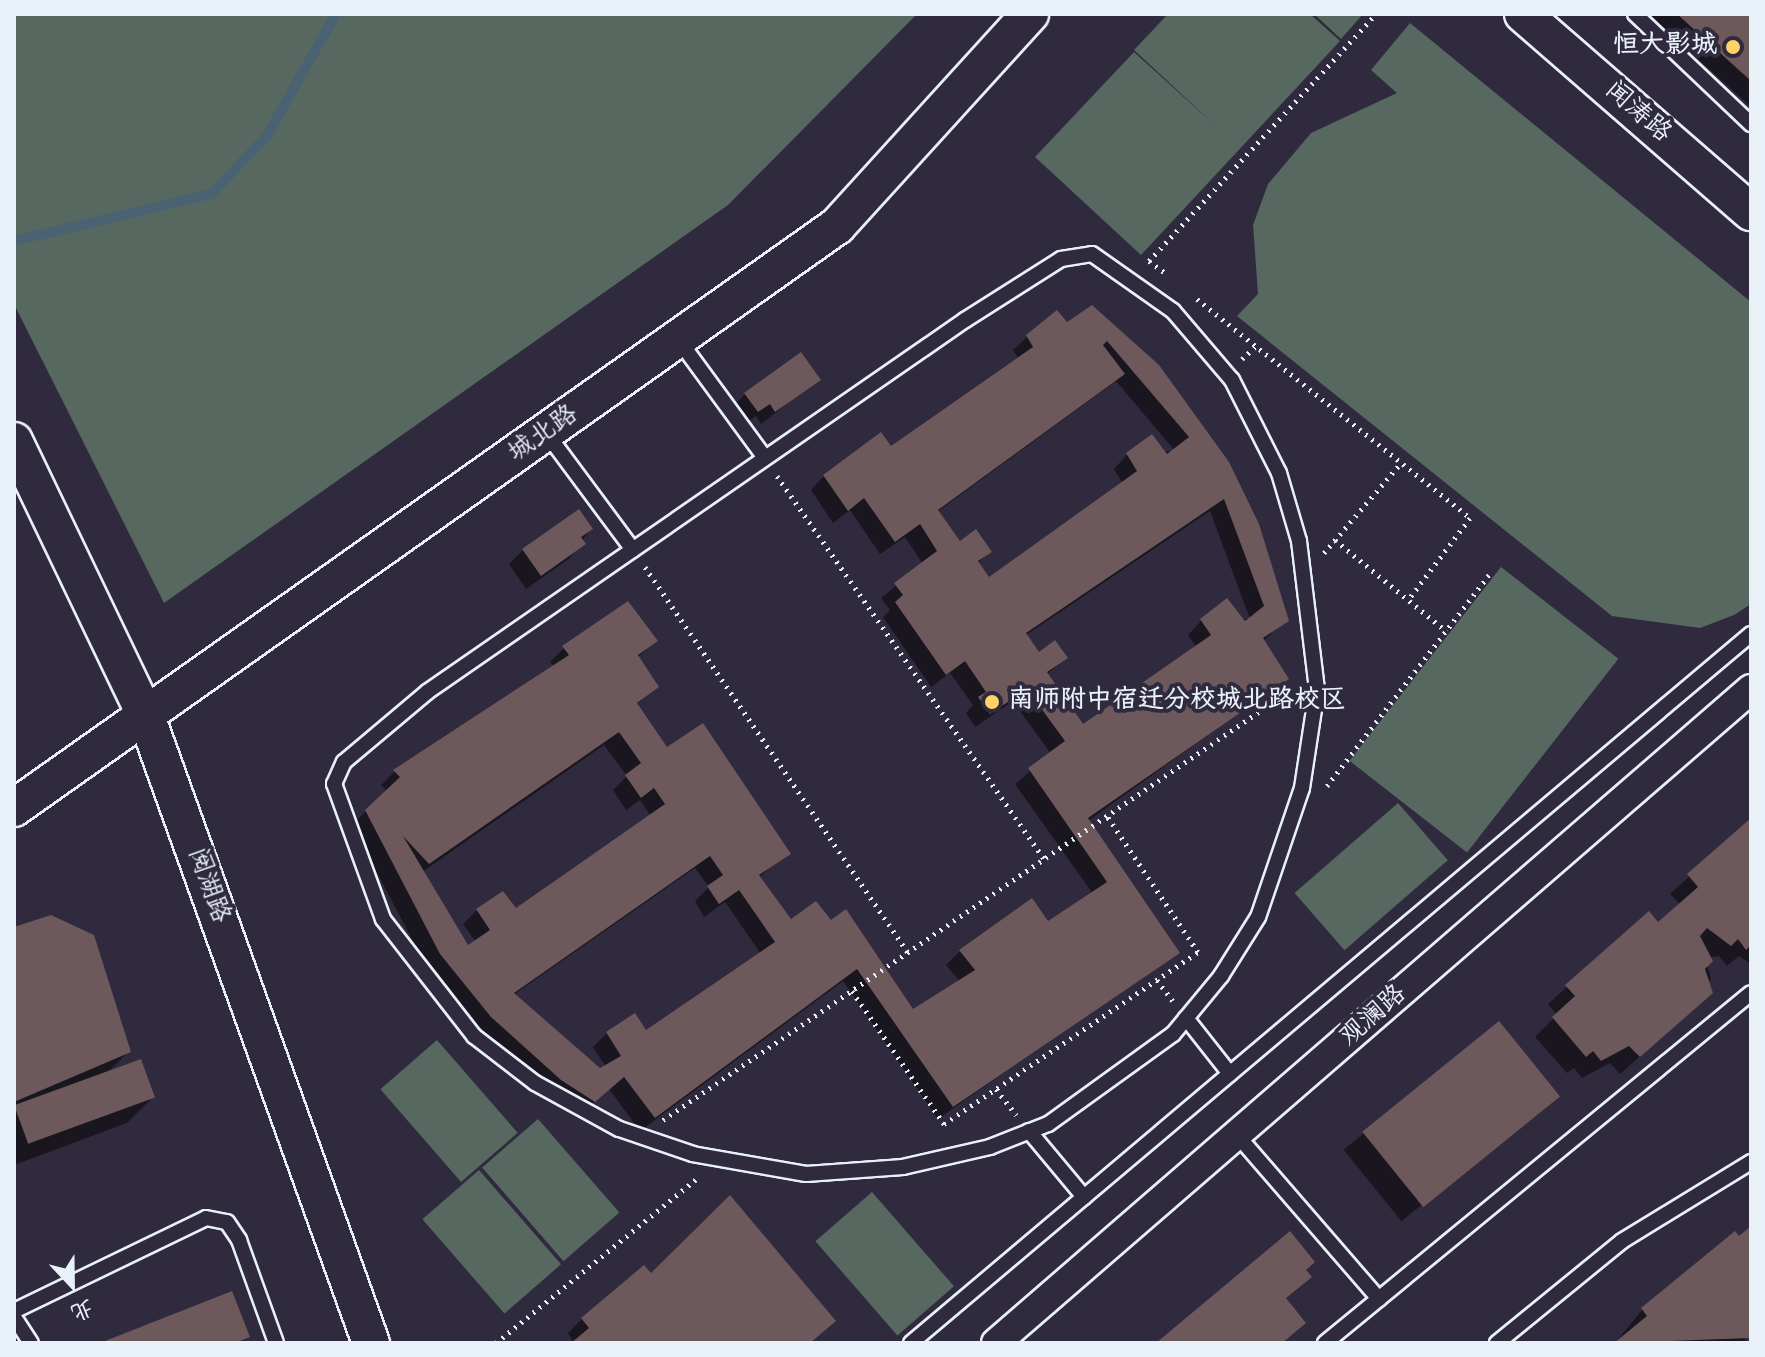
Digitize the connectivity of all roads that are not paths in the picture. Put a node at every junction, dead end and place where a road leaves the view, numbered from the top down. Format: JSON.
{"nodes":[{"id":1,"x":1030,"y":14,"type":"edge"},
{"id":2,"x":1523,"y":14,"type":"edge"},
{"id":3,"x":1635,"y":14,"type":"edge"},
{"id":4,"x":1751,"y":124,"type":"edge"},
{"id":5,"x":1751,"y":212,"type":"edge"},
{"id":6,"x":678,"y":339,"type":"junction"},
{"id":7,"x":546,"y":434,"type":"junction"},
{"id":8,"x":14,"y":441,"type":"edge"},
{"id":9,"x":765,"y":458,"type":"junction"},
{"id":10,"x":633,"y":550,"type":"junction"},
{"id":11,"x":1751,"y":634,"type":"edge"},
{"id":12,"x":1751,"y":689,"type":"edge"},
{"id":13,"x":146,"y":716,"type":"junction"},
{"id":14,"x":14,"y":808,"type":"edge"},
{"id":15,"x":1751,"y":993,"type":"edge"},
{"id":16,"x":1186,"y":1018,"type":"junction"},
{"id":17,"x":1230,"y":1074,"type":"junction"},
{"id":18,"x":1029,"y":1131,"type":"junction"},
{"id":19,"x":1237,"y":1135,"type":"junction"},
{"id":20,"x":1751,"y":1162,"type":"edge"},
{"id":21,"x":1084,"y":1197,"type":"junction"},
{"id":22,"x":1379,"y":1299,"type":"junction"},
{"id":23,"x":14,"y":1314,"type":"edge"},
{"id":24,"x":31,"y":1343,"type":"edge"},
{"id":25,"x":276,"y":1343,"type":"edge"},
{"id":26,"x":371,"y":1343,"type":"edge"},
{"id":27,"x":911,"y":1343,"type":"edge"},
{"id":28,"x":996,"y":1343,"type":"edge"},
{"id":29,"x":1325,"y":1343,"type":"edge"},
{"id":30,"x":1497,"y":1343,"type":"edge"}],
"edges":[{"from":1,"to":6,"type":"street","name":"城北路"},
{"from":2,"to":5,"type":"street","name":"闻涛路"},
{"from":3,"to":4,"type":"lane"},
{"from":6,"to":7,"type":"street","name":"城北路"},
{"from":6,"to":9,"type":"lane"},
{"from":7,"to":10,"type":"lane"},
{"from":7,"to":13,"type":"street","name":"城北路"},
{"from":8,"to":13,"type":"street","name":"阅湖路"},
{"from":9,"to":10,"type":"lane"},
{"from":9,"to":16,"type":"lane"},
{"from":10,"to":18,"type":"lane"},
{"from":11,"to":17,"type":"lane"},
{"from":12,"to":19,"type":"street","name":"观澜路"},
{"from":13,"to":14,"type":"street","name":"城北路"},
{"from":13,"to":26,"type":"street","name":"阅湖路"},
{"from":15,"to":22,"type":"lane"},
{"from":16,"to":17,"type":"lane"},
{"from":16,"to":18,"type":"lane"},
{"from":17,"to":21,"type":"lane"},
{"from":18,"to":21,"type":"lane"},
{"from":19,"to":22,"type":"lane"},
{"from":19,"to":28,"type":"street","name":"观澜路"},
{"from":20,"to":30,"type":"lane"},
{"from":21,"to":27,"type":"lane"},
{"from":22,"to":29,"type":"lane"},
{"from":23,"to":24,"type":"lane"},
{"from":23,"to":25,"type":"lane"}]}
